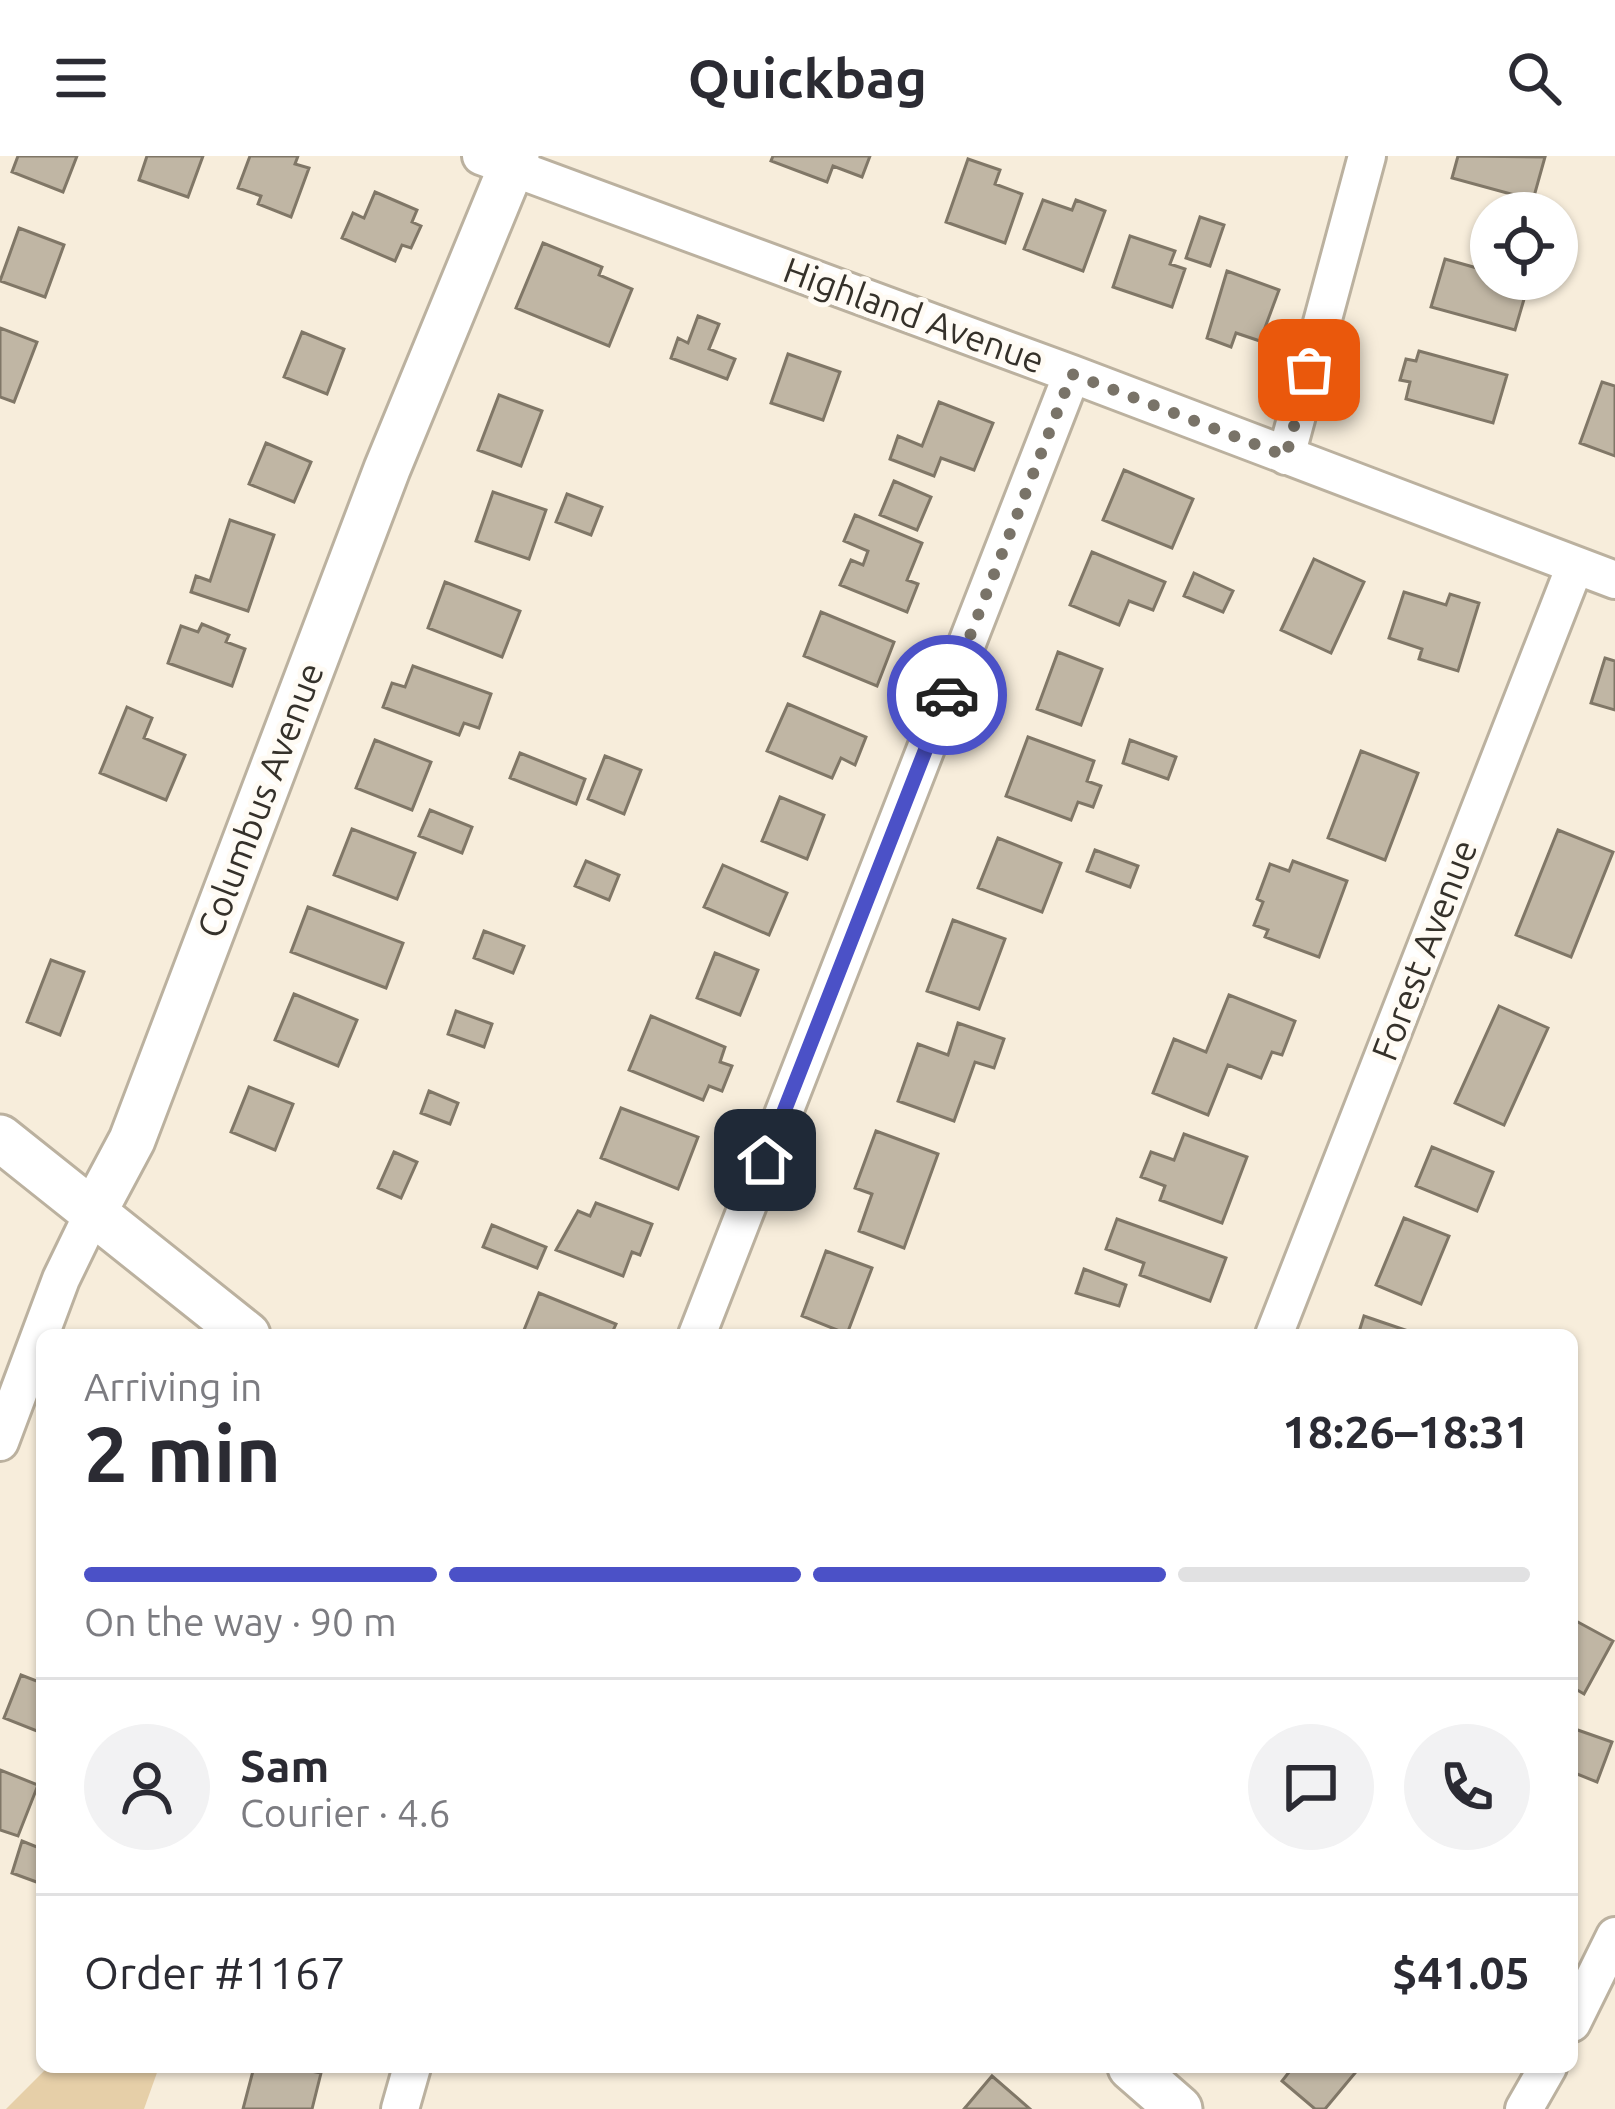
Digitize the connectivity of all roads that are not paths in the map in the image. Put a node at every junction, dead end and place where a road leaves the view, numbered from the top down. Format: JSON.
{"nodes":[{"id":1,"x":1367,"y":156,"type":"edge"},
{"id":2,"x":502,"y":160,"type":"edge"},
{"id":3,"x":1072,"y":374,"type":"junction"},
{"id":4,"x":1286,"y":456,"type":"junction"},
{"id":5,"x":1575,"y":566,"type":"junction"},
{"id":6,"x":1615,"y":580,"type":"edge"},
{"id":7,"x":0,"y":1138,"type":"edge"},
{"id":8,"x":93,"y":1213,"type":"junction"},
{"id":9,"x":42,"y":1329,"type":"edge"},
{"id":10,"x":239,"y":1329,"type":"edge"},
{"id":11,"x":699,"y":1329,"type":"edge"},
{"id":12,"x":1276,"y":1329,"type":"edge"},
{"id":13,"x":36,"y":1346,"type":"edge"},
{"id":14,"x":0,"y":1442,"type":"edge"},
{"id":15,"x":1615,"y":1936,"type":"edge"},
{"id":16,"x":1578,"y":2012,"type":"edge"},
{"id":17,"x":410,"y":2073,"type":"edge"},
{"id":18,"x":1139,"y":2073,"type":"edge"},
{"id":19,"x":1545,"y":2073,"type":"edge"},
{"id":20,"x":400,"y":2109,"type":"edge"},
{"id":21,"x":1179,"y":2109,"type":"edge"},
{"id":22,"x":1524,"y":2109,"type":"edge"}],
"edges":[{"from":1,"to":4,"type":"street"},
{"from":2,"to":3,"type":"street","name":"Highland Avenue"},
{"from":2,"to":8,"type":"street","name":"Columbus Avenue"},
{"from":3,"to":4,"type":"street","name":"Highland Avenue"},
{"from":3,"to":11,"type":"street"},
{"from":4,"to":5,"type":"street","name":"Highland Avenue"},
{"from":5,"to":6,"type":"street","name":"Highland Avenue"},
{"from":5,"to":12,"type":"street","name":"Forest Avenue"},
{"from":7,"to":8,"type":"street"},
{"from":8,"to":9,"type":"street","name":"Columbus Avenue"},
{"from":8,"to":10,"type":"street"},
{"from":13,"to":14,"type":"street","name":"Columbus Avenue"},
{"from":15,"to":16,"type":"street"},
{"from":17,"to":20,"type":"street"},
{"from":18,"to":21,"type":"street"},
{"from":19,"to":22,"type":"street"}]}
